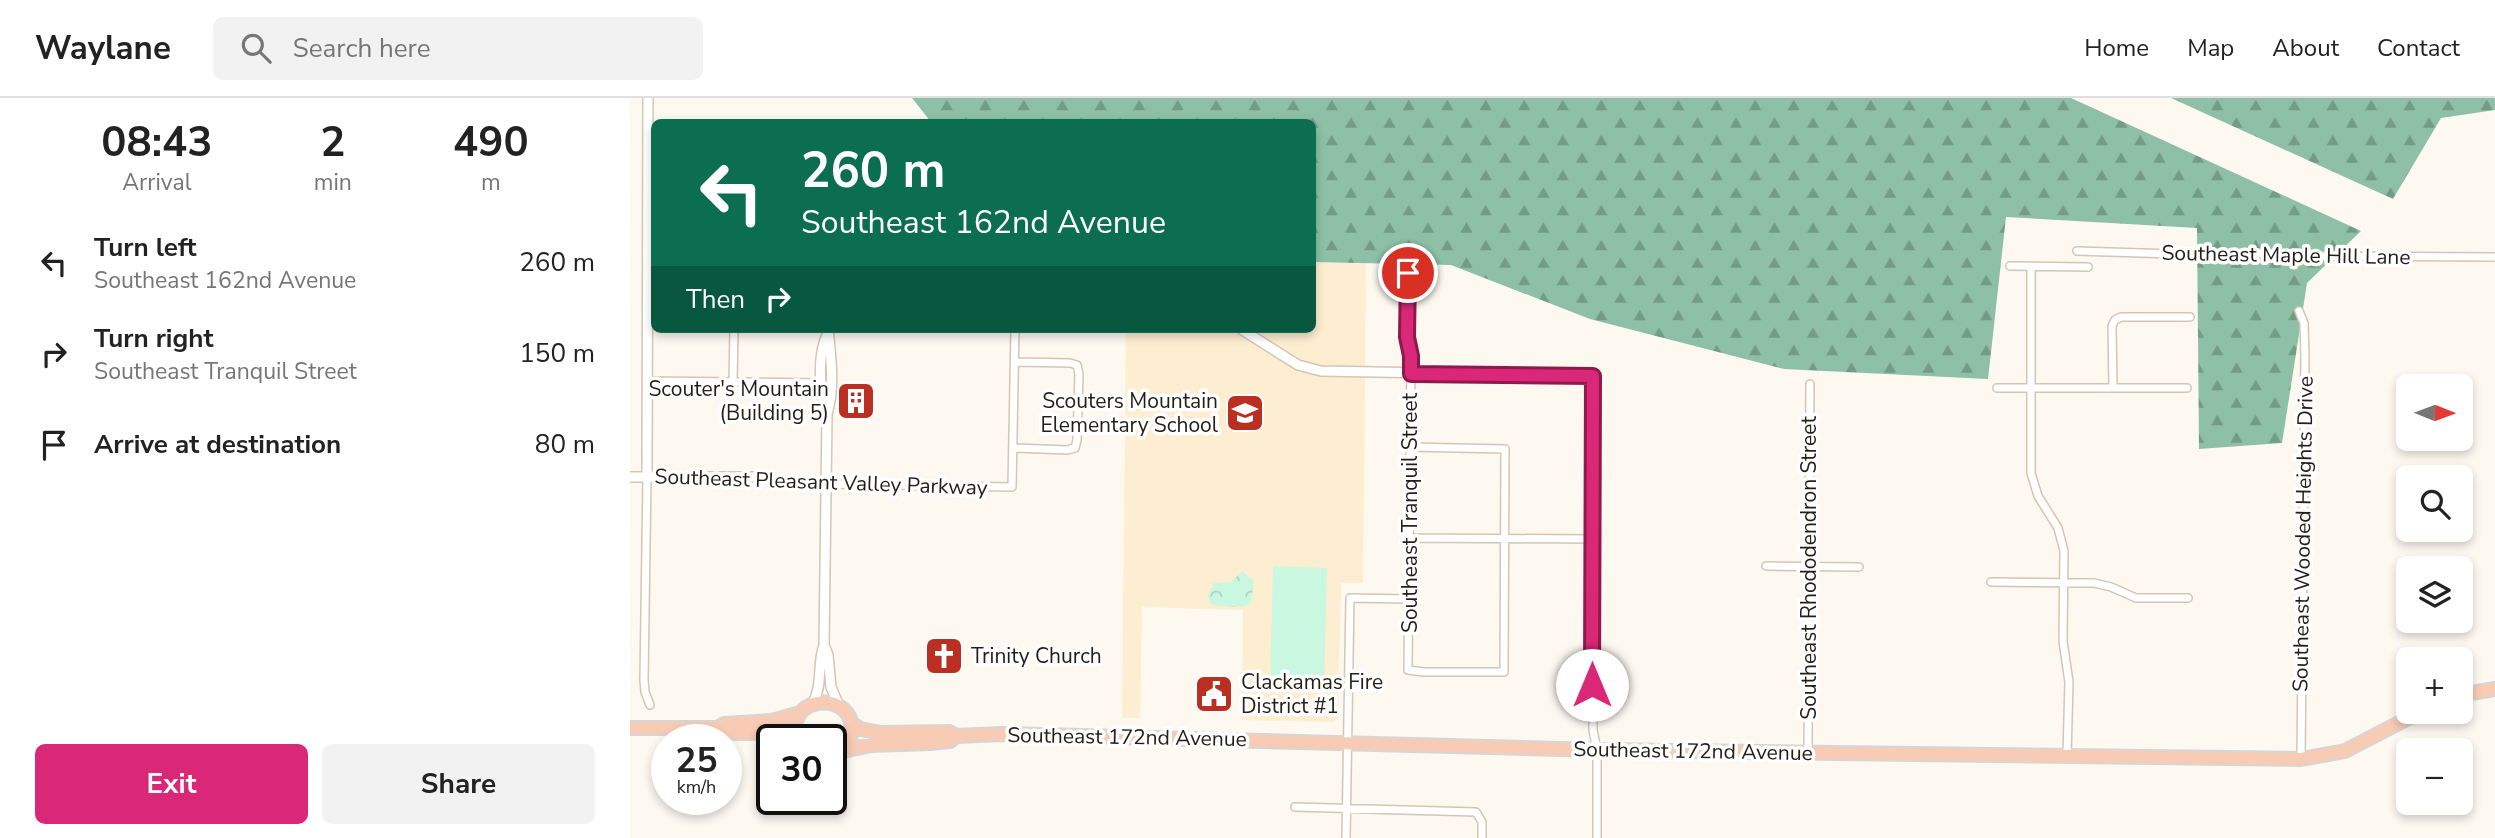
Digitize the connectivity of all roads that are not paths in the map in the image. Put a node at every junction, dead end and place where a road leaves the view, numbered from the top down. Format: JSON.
{"nodes":[{"id":1,"x":648,"y":98,"type":"edge"},
{"id":2,"x":2077,"y":251,"type":"dead end"},
{"id":3,"x":2495,"y":257,"type":"edge"},
{"id":4,"x":2010,"y":266,"type":"dead end"},
{"id":5,"x":2031,"y":267,"type":"junction"},
{"id":6,"x":2088,"y":267,"type":"dead end"},
{"id":7,"x":1408,"y":273,"type":"dead end"},
{"id":8,"x":2298,"y":311,"type":"dead end"},
{"id":9,"x":2190,"y":317,"type":"dead end"},
{"id":10,"x":734,"y":333,"type":"edge"},
{"id":11,"x":827,"y":333,"type":"edge"},
{"id":12,"x":828,"y":333,"type":"edge"},
{"id":13,"x":1015,"y":333,"type":"edge"},
{"id":14,"x":1247,"y":333,"type":"edge"},
{"id":15,"x":1015,"y":362,"type":"junction"},
{"id":16,"x":1411,"y":374,"type":"junction"},
{"id":17,"x":1593,"y":376,"type":"joint"},
{"id":18,"x":647,"y":381,"type":"junction"},
{"id":19,"x":733,"y":382,"type":"junction"},
{"id":20,"x":822,"y":383,"type":"junction"},
{"id":21,"x":1811,"y":384,"type":"dead end"},
{"id":22,"x":2113,"y":387,"type":"junction"},
{"id":23,"x":1997,"y":388,"type":"dead end"},
{"id":24,"x":2031,"y":388,"type":"junction"},
{"id":25,"x":2187,"y":388,"type":"dead end"},
{"id":26,"x":827,"y":414,"type":"junction"},
{"id":27,"x":1410,"y":446,"type":"junction"},
{"id":28,"x":1013,"y":448,"type":"junction"},
{"id":29,"x":630,"y":477,"type":"edge"},
{"id":30,"x":647,"y":477,"type":"junction"},
{"id":31,"x":826,"y":484,"type":"junction"},
{"id":32,"x":1410,"y":538,"type":"junction"},
{"id":33,"x":1504,"y":538,"type":"junction"},
{"id":34,"x":1593,"y":539,"type":"junction"},
{"id":35,"x":1766,"y":566,"type":"dead end"},
{"id":36,"x":1809,"y":567,"type":"junction"},
{"id":37,"x":1859,"y":567,"type":"dead end"},
{"id":38,"x":1991,"y":582,"type":"dead end"},
{"id":39,"x":2064,"y":584,"type":"junction"},
{"id":40,"x":2188,"y":598,"type":"dead end"},
{"id":41,"x":1409,"y":599,"type":"junction"},
{"id":42,"x":824,"y":645,"type":"junction"},
{"id":43,"x":2495,"y":689,"type":"edge"},
{"id":44,"x":2473,"y":693,"type":"edge"},
{"id":45,"x":813,"y":704,"type":"junction"},
{"id":46,"x":650,"y":705,"type":"dead end"},
{"id":47,"x":839,"y":706,"type":"junction"},
{"id":48,"x":800,"y":713,"type":"junction"},
{"id":49,"x":851,"y":723,"type":"junction"},
{"id":50,"x":724,"y":724,"type":"edge"},
{"id":51,"x":795,"y":724,"type":"edge"},
{"id":52,"x":2397,"y":724,"type":"edge"},
{"id":53,"x":630,"y":727,"type":"edge"},
{"id":54,"x":651,"y":727,"type":"edge"},
{"id":55,"x":957,"y":736,"type":"junction"},
{"id":56,"x":1349,"y":742,"type":"junction"},
{"id":57,"x":847,"y":744,"type":"edge"},
{"id":58,"x":1597,"y":750,"type":"junction"},
{"id":59,"x":1808,"y":752,"type":"junction"},
{"id":60,"x":847,"y":753,"type":"edge"},
{"id":61,"x":2067,"y":756,"type":"junction"},
{"id":62,"x":2301,"y":759,"type":"junction"},
{"id":63,"x":1295,"y":807,"type":"dead end"},
{"id":64,"x":1348,"y":809,"type":"junction"},
{"id":65,"x":1346,"y":838,"type":"edge"},
{"id":66,"x":1482,"y":838,"type":"edge"},
{"id":67,"x":1597,"y":838,"type":"edge"}],
"edges":[{"from":1,"to":18,"type":"street"},
{"from":2,"to":3,"type":"street","name":"Southeast Maple Hill Lane"},
{"from":4,"to":5,"type":"street"},
{"from":5,"to":6,"type":"street"},
{"from":5,"to":24,"type":"street"},
{"from":7,"to":16,"type":"street","name":"Southeast Tranquil Street"},
{"from":8,"to":62,"type":"street","name":"Southeast Wooded Heights Drive"},
{"from":9,"to":22,"type":"street"},
{"from":10,"to":19,"type":"street"},
{"from":11,"to":20,"type":"street"},
{"from":12,"to":26,"type":"street"},
{"from":13,"to":15,"type":"street"},
{"from":14,"to":16,"type":"street"},
{"from":15,"to":28,"type":"street"},
{"from":15,"to":28,"type":"street"},
{"from":16,"to":17,"type":"street"},
{"from":16,"to":27,"type":"street","name":"Southeast Tranquil Street"},
{"from":17,"to":34,"type":"street"},
{"from":18,"to":19,"type":"street"},
{"from":18,"to":30,"type":"street"},
{"from":19,"to":20,"type":"street"},
{"from":20,"to":26,"type":"street"},
{"from":21,"to":36,"type":"street","name":"Southeast Rhododendron Street"},
{"from":22,"to":24,"type":"street"},
{"from":22,"to":25,"type":"street"},
{"from":23,"to":24,"type":"street"},
{"from":24,"to":39,"type":"street"},
{"from":26,"to":31,"type":"street"},
{"from":27,"to":32,"type":"street","name":"Southeast Tranquil Street"},
{"from":27,"to":33,"type":"street"},
{"from":28,"to":31,"type":"street","name":"Southeast Pleasant Valley Parkway"},
{"from":29,"to":30,"type":"street","name":"Southeast Pleasant Valley Parkway"},
{"from":30,"to":31,"type":"street","name":"Southeast Pleasant Valley Parkway"},
{"from":30,"to":46,"type":"street"},
{"from":31,"to":42,"type":"street"},
{"from":32,"to":33,"type":"street"},
{"from":32,"to":41,"type":"street","name":"Southeast Tranquil Street"},
{"from":33,"to":34,"type":"street"},
{"from":33,"to":41,"type":"street","name":"Southeast Tranquil Street"},
{"from":34,"to":58,"type":"street"},
{"from":35,"to":36,"type":"street"},
{"from":36,"to":37,"type":"street"},
{"from":36,"to":59,"type":"street","name":"Southeast Rhododendron Street"},
{"from":38,"to":39,"type":"street"},
{"from":39,"to":40,"type":"street"},
{"from":39,"to":61,"type":"street"},
{"from":41,"to":56,"type":"street"},
{"from":42,"to":45,"type":"street"},
{"from":42,"to":47,"type":"street"},
{"from":43,"to":44,"type":"main road"},
{"from":45,"to":47,"type":"main road"},
{"from":45,"to":48,"type":"main road"},
{"from":47,"to":49,"type":"main road"},
{"from":48,"to":50,"type":"main road"},
{"from":48,"to":51,"type":"main road"},
{"from":49,"to":55,"type":"main road","name":"Southeast 172nd Avenue"},
{"from":49,"to":57,"type":"main road","name":"Southeast 172nd Avenue"},
{"from":52,"to":62,"type":"main road","name":"Southeast 172nd Avenue"},
{"from":53,"to":54,"type":"main road"},
{"from":55,"to":56,"type":"main road","name":"Southeast 172nd Avenue"},
{"from":55,"to":60,"type":"main road","name":"Southeast 172nd Avenue"},
{"from":56,"to":58,"type":"main road","name":"Southeast 172nd Avenue"},
{"from":56,"to":64,"type":"street"},
{"from":58,"to":59,"type":"main road","name":"Southeast 172nd Avenue"},
{"from":58,"to":67,"type":"street"},
{"from":59,"to":61,"type":"main road","name":"Southeast 172nd Avenue"},
{"from":61,"to":62,"type":"main road","name":"Southeast 172nd Avenue"},
{"from":63,"to":64,"type":"street"},
{"from":64,"to":65,"type":"street"},
{"from":64,"to":66,"type":"street"}]}
